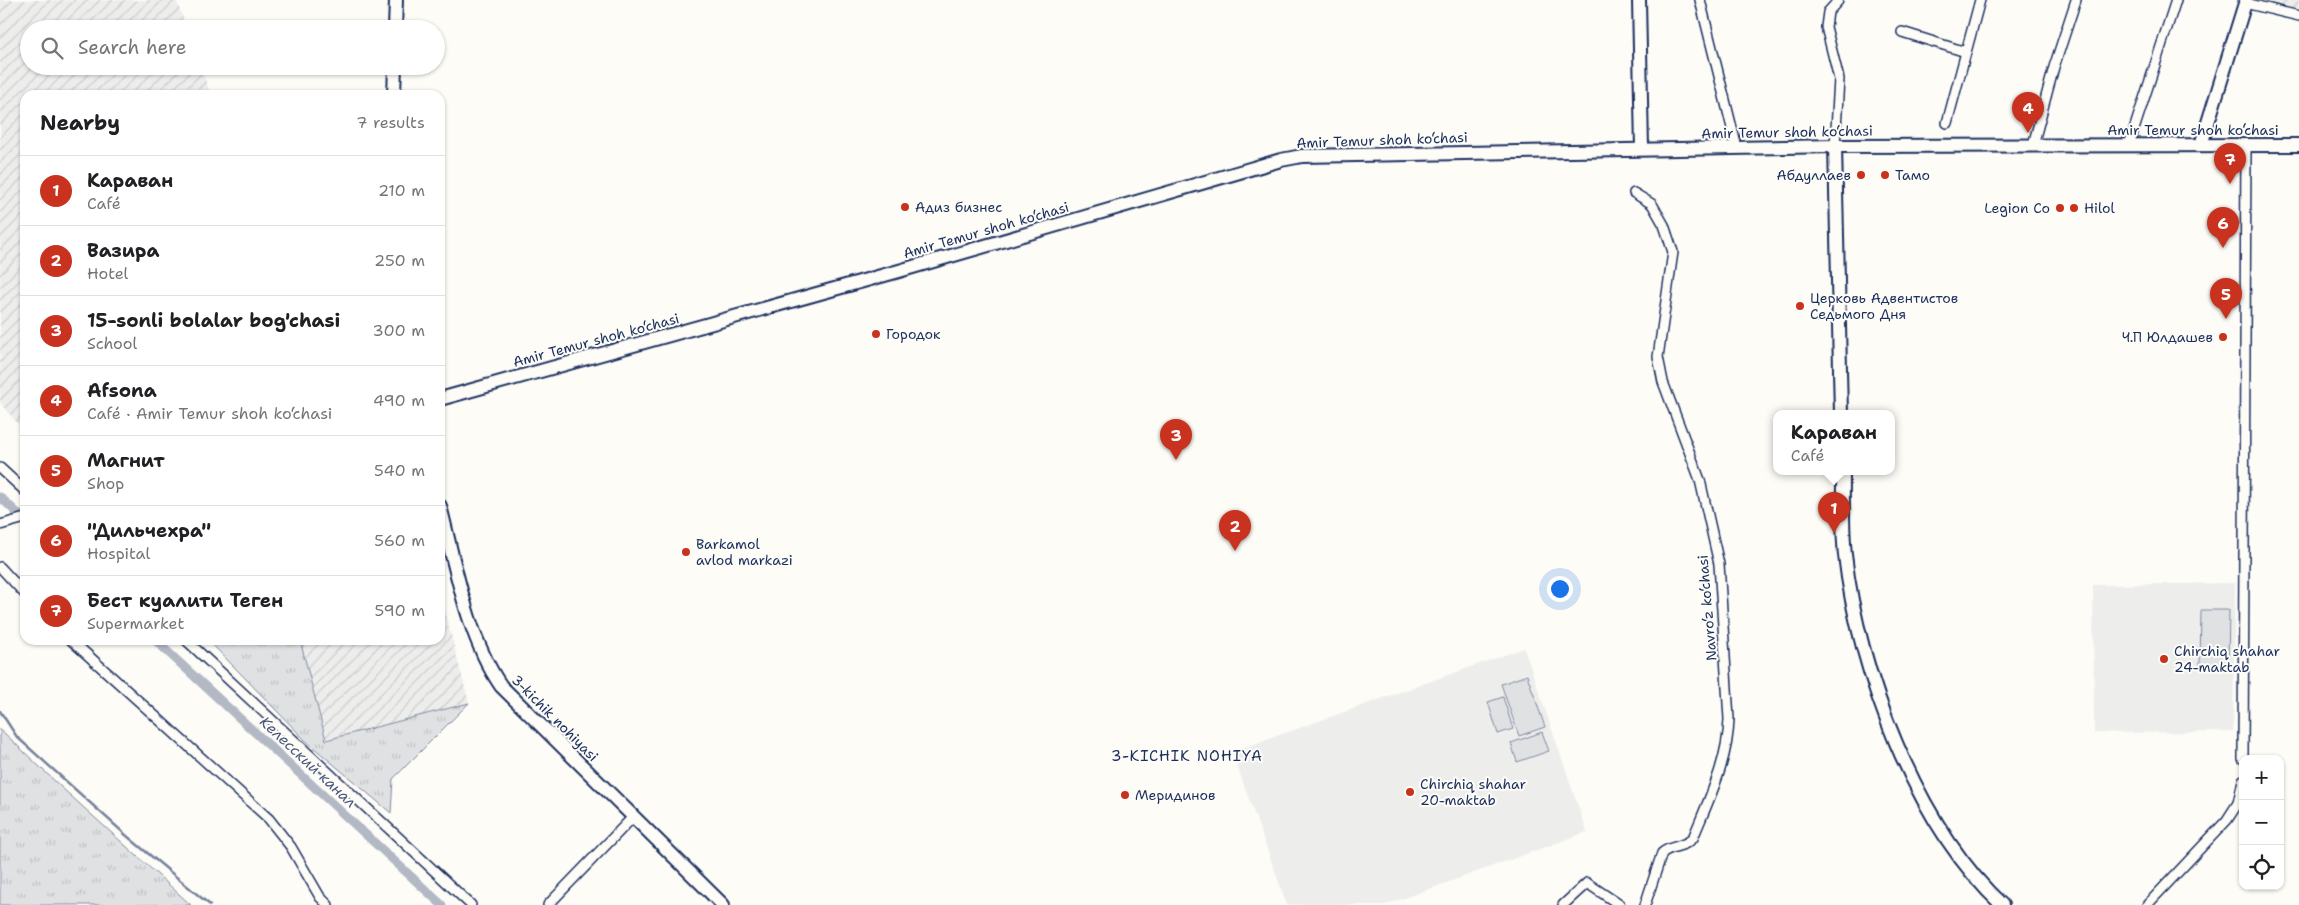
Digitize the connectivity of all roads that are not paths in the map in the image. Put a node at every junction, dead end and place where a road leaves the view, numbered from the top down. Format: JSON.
{"nodes":[{"id":1,"x":396,"y":0,"type":"edge"},
{"id":2,"x":1639,"y":0,"type":"edge"},
{"id":3,"x":1700,"y":0,"type":"edge"},
{"id":4,"x":1980,"y":0,"type":"edge"},
{"id":5,"x":2076,"y":0,"type":"edge"},
{"id":6,"x":2176,"y":0,"type":"edge"},
{"id":7,"x":1838,"y":1,"type":"edge"},
{"id":8,"x":2246,"y":2,"type":"edge"},
{"id":9,"x":2299,"y":16,"type":"edge"},
{"id":10,"x":395,"y":20,"type":"edge"},
{"id":11,"x":1902,"y":32,"type":"dead end"},
{"id":12,"x":1966,"y":52,"type":"junction"},
{"id":13,"x":395,"y":75,"type":"edge"},
{"id":14,"x":394,"y":90,"type":"edge"},
{"id":15,"x":1947,"y":123,"type":"dead end"},
{"id":16,"x":2033,"y":145,"type":"junction"},
{"id":17,"x":2129,"y":145,"type":"junction"},
{"id":18,"x":2201,"y":145,"type":"junction"},
{"id":19,"x":2246,"y":145,"type":"junction"},
{"id":20,"x":2299,"y":145,"type":"edge"},
{"id":21,"x":1835,"y":146,"type":"junction"},
{"id":22,"x":1737,"y":148,"type":"junction"},
{"id":23,"x":1642,"y":150,"type":"junction"},
{"id":24,"x":1634,"y":193,"type":"dead end"},
{"id":25,"x":445,"y":398,"type":"edge"},
{"id":26,"x":1841,"y":410,"type":"edge"},
{"id":27,"x":0,"y":468,"type":"edge"},
{"id":28,"x":1843,"y":475,"type":"edge"},
{"id":29,"x":20,"y":486,"type":"edge"},
{"id":30,"x":20,"y":519,"type":"edge"},
{"id":31,"x":0,"y":525,"type":"edge"},
{"id":32,"x":445,"y":525,"type":"edge"},
{"id":33,"x":0,"y":567,"type":"edge"},
{"id":34,"x":20,"y":589,"type":"edge"},
{"id":35,"x":77,"y":645,"type":"edge"},
{"id":36,"x":191,"y":645,"type":"edge"},
{"id":37,"x":2243,"y":755,"type":"edge"},
{"id":38,"x":2239,"y":798,"type":"edge"},
{"id":39,"x":633,"y":817,"type":"junction"},
{"id":40,"x":328,"y":905,"type":"edge"},
{"id":41,"x":471,"y":905,"type":"edge"},
{"id":42,"x":548,"y":905,"type":"edge"},
{"id":43,"x":724,"y":905,"type":"edge"},
{"id":44,"x":1563,"y":905,"type":"edge"},
{"id":45,"x":1620,"y":905,"type":"edge"},
{"id":46,"x":1645,"y":905,"type":"edge"},
{"id":47,"x":2002,"y":905,"type":"edge"},
{"id":48,"x":2147,"y":905,"type":"edge"}],
"edges":[{"from":1,"to":10,"type":"main road"},
{"from":2,"to":23,"type":"main road"},
{"from":3,"to":22,"type":"street"},
{"from":4,"to":12,"type":"street"},
{"from":5,"to":16,"type":"street"},
{"from":6,"to":17,"type":"street"},
{"from":7,"to":21,"type":"street"},
{"from":8,"to":9,"type":"street"},
{"from":8,"to":18,"type":"main road"},
{"from":11,"to":12,"type":"street"},
{"from":12,"to":15,"type":"street"},
{"from":13,"to":14,"type":"main road"},
{"from":16,"to":17,"type":"main road","name":"Amir Temur shoh ko‘chasi"},
{"from":16,"to":21,"type":"main road","name":"Amir Temur shoh ko‘chasi"},
{"from":17,"to":18,"type":"main road","name":"Amir Temur shoh ko‘chasi"},
{"from":18,"to":19,"type":"main road","name":"Amir Temur shoh ko‘chasi"},
{"from":19,"to":20,"type":"main road","name":"Amir Temur shoh ko‘chasi"},
{"from":19,"to":37,"type":"street"},
{"from":21,"to":22,"type":"main road","name":"Amir Temur shoh ko‘chasi"},
{"from":21,"to":26,"type":"main road"},
{"from":22,"to":23,"type":"main road","name":"Amir Temur shoh ko‘chasi"},
{"from":23,"to":25,"type":"main road","name":"Amir Temur shoh ko‘chasi"},
{"from":24,"to":46,"type":"street","name":"Navro‘z ko‘chasi"},
{"from":27,"to":29,"type":"street"},
{"from":28,"to":47,"type":"main road"},
{"from":30,"to":31,"type":"street"},
{"from":32,"to":39,"type":"main road","name":"3-kichik nohiyasi"},
{"from":33,"to":34,"type":"street"},
{"from":35,"to":40,"type":"street"},
{"from":36,"to":41,"type":"street"},
{"from":38,"to":48,"type":"street"},
{"from":39,"to":42,"type":"street"},
{"from":39,"to":43,"type":"main road","name":"3-kichik nohiyasi"},
{"from":44,"to":45,"type":"street"}]}
